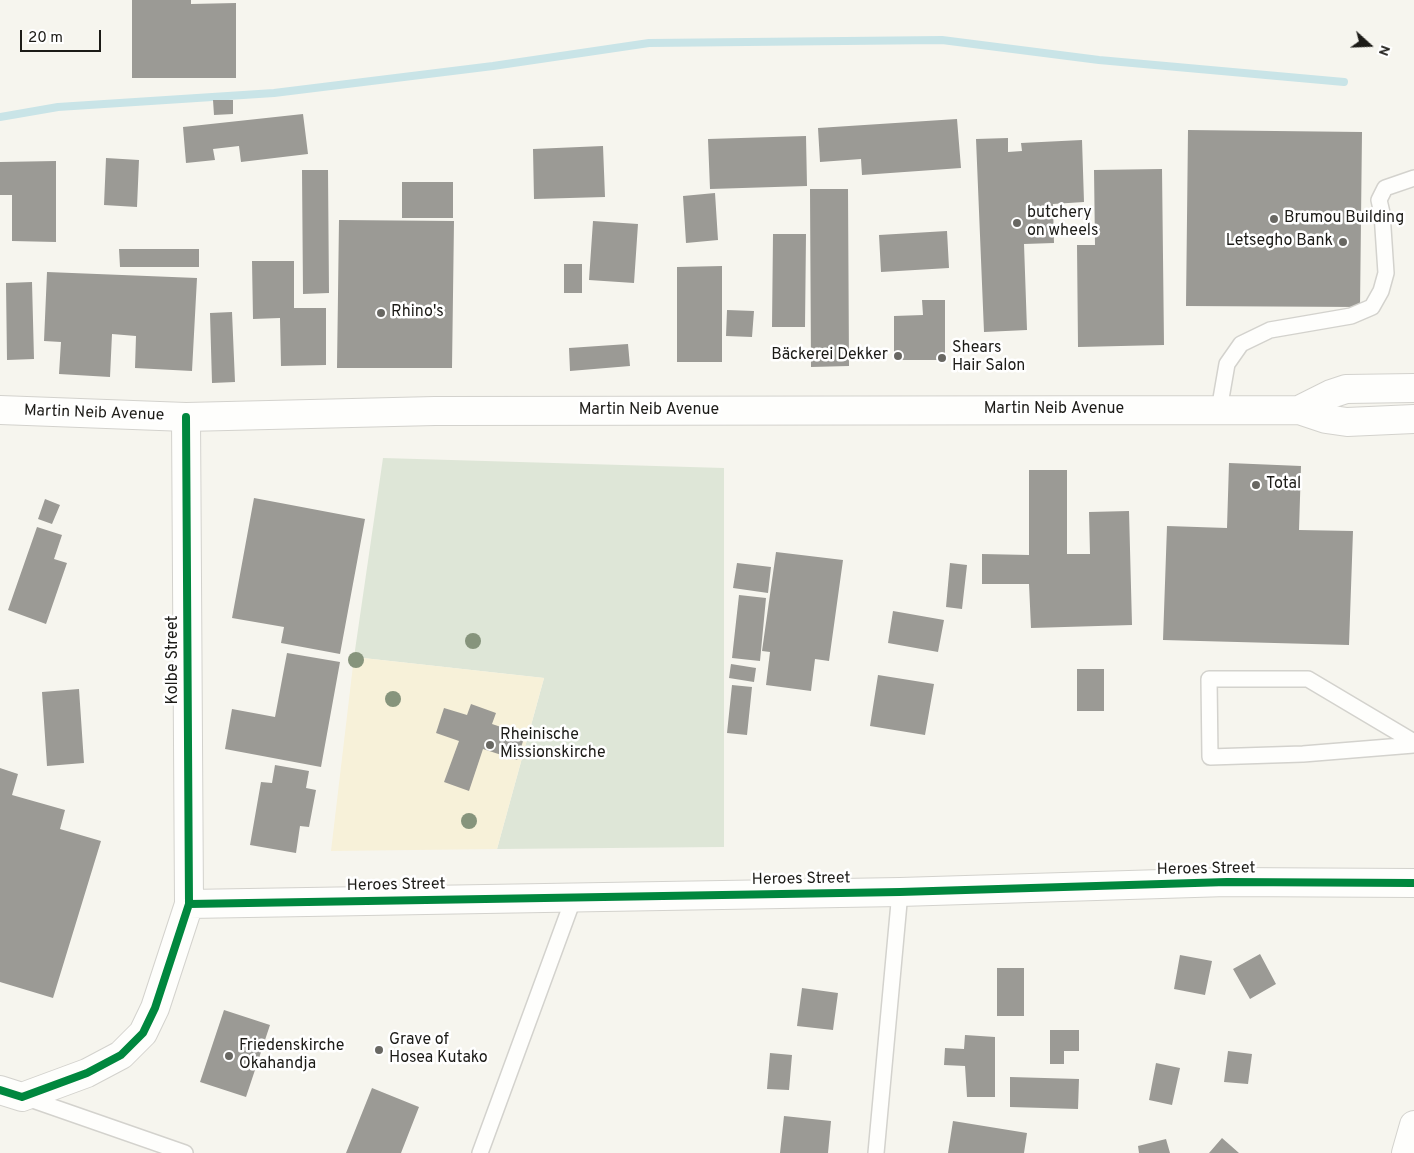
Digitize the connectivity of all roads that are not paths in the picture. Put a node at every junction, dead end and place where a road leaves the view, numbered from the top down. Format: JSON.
{"nodes":[{"id":1,"x":1414,"y":178,"type":"edge"},
{"id":2,"x":1414,"y":388,"type":"edge"},
{"id":3,"x":0,"y":410,"type":"edge"},
{"id":4,"x":1219,"y":410,"type":"junction"},
{"id":5,"x":1299,"y":410,"type":"junction"},
{"id":6,"x":186,"y":417,"type":"junction"},
{"id":7,"x":1414,"y":419,"type":"edge"},
{"id":8,"x":1414,"y":743,"type":"edge"},
{"id":9,"x":1414,"y":884,"type":"edge"},
{"id":10,"x":900,"y":892,"type":"junction"},
{"id":11,"x":574,"y":897,"type":"junction"},
{"id":12,"x":189,"y":904,"type":"junction"},
{"id":13,"x":11,"y":1093,"type":"edge"},
{"id":14,"x":1414,"y":1124,"type":"edge"},
{"id":15,"x":185,"y":1153,"type":"edge"},
{"id":16,"x":480,"y":1153,"type":"edge"},
{"id":17,"x":876,"y":1153,"type":"edge"},
{"id":18,"x":1406,"y":1153,"type":"edge"}],
"edges":[{"from":1,"to":4,"type":"lane"},
{"from":2,"to":5,"type":"street","name":"Martin Neib Avenue"},
{"from":3,"to":6,"type":"street","name":"Martin Neib Avenue"},
{"from":4,"to":5,"type":"street","name":"Martin Neib Avenue"},
{"from":4,"to":6,"type":"street","name":"Martin Neib Avenue"},
{"from":5,"to":7,"type":"street","name":"Martin Neib Avenue"},
{"from":6,"to":12,"type":"street","name":"Kolbe Street"},
{"from":8,"to":8,"type":"lane"},
{"from":9,"to":10,"type":"street","name":"Heroes Street"},
{"from":10,"to":11,"type":"street","name":"Heroes Street"},
{"from":10,"to":17,"type":"lane"},
{"from":11,"to":12,"type":"street","name":"Heroes Street"},
{"from":11,"to":16,"type":"lane"},
{"from":12,"to":13,"type":"street","name":"Kolbe Street"},
{"from":13,"to":15,"type":"lane"},
{"from":14,"to":18,"type":"street"}]}
